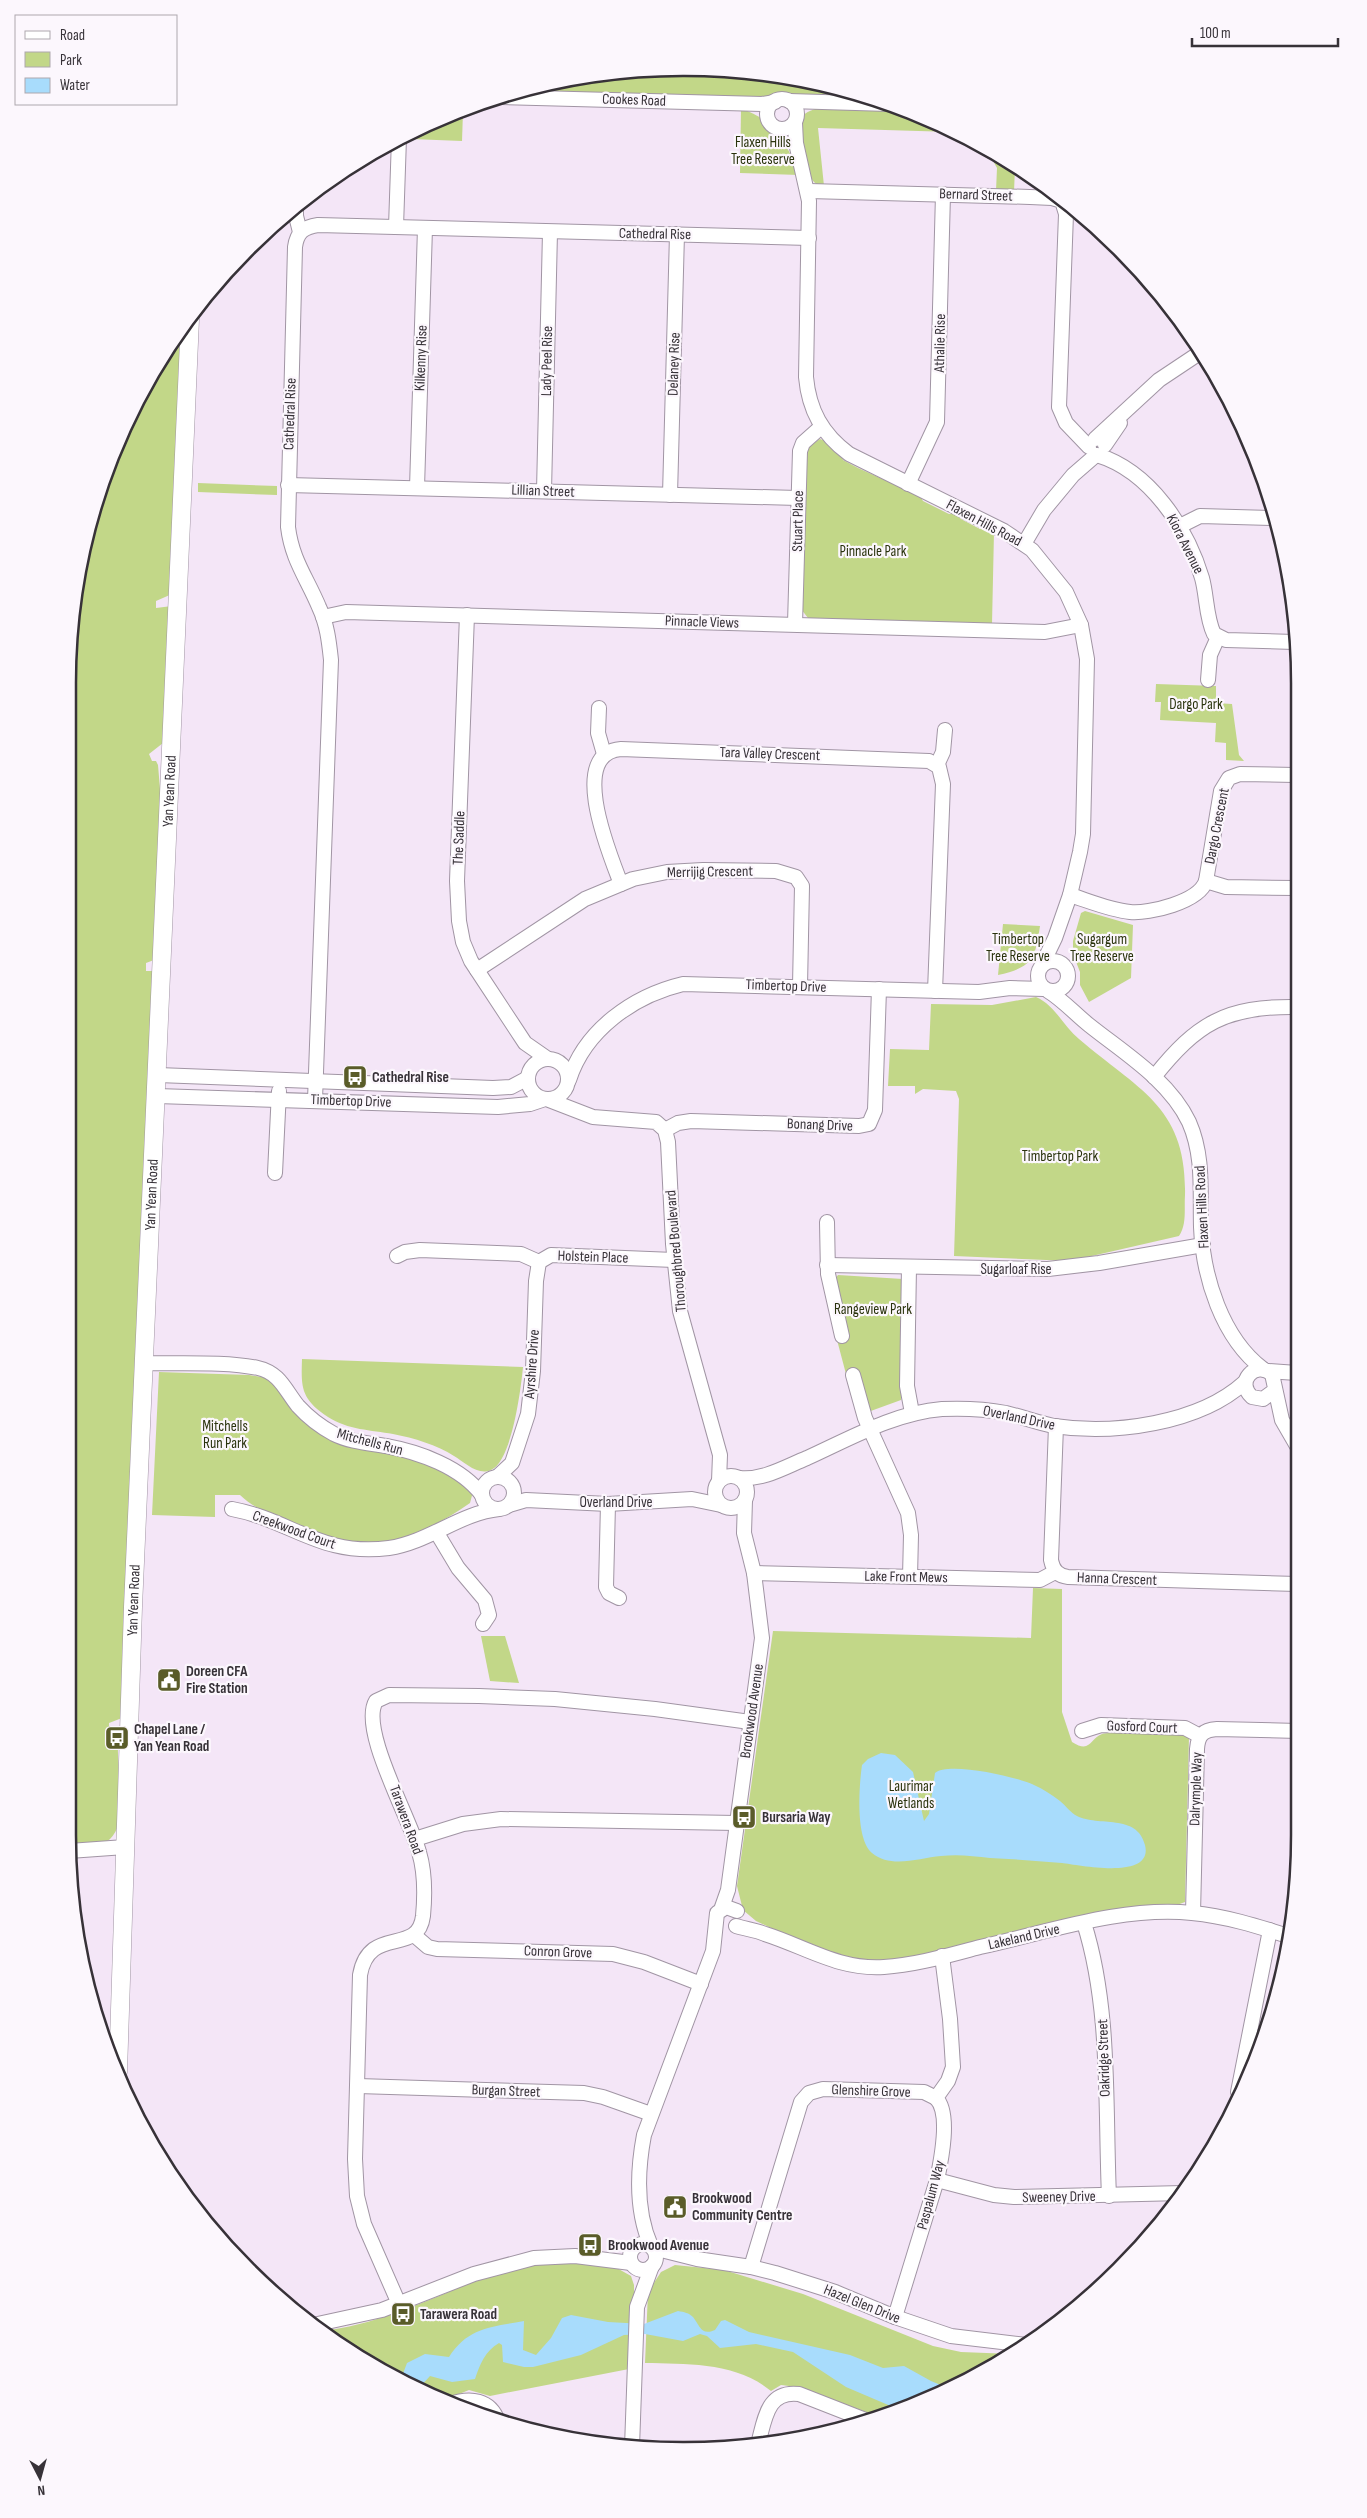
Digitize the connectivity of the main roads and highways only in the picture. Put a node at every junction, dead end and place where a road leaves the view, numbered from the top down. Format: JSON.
{"nodes":[{"id":1,"x":189,"y":331,"type":"edge"},
{"id":2,"x":118,"y":2058,"type":"edge"}],
"edges":[{"from":1,"to":2,"type":"main road","name":"Yan Yean Road"}]}
